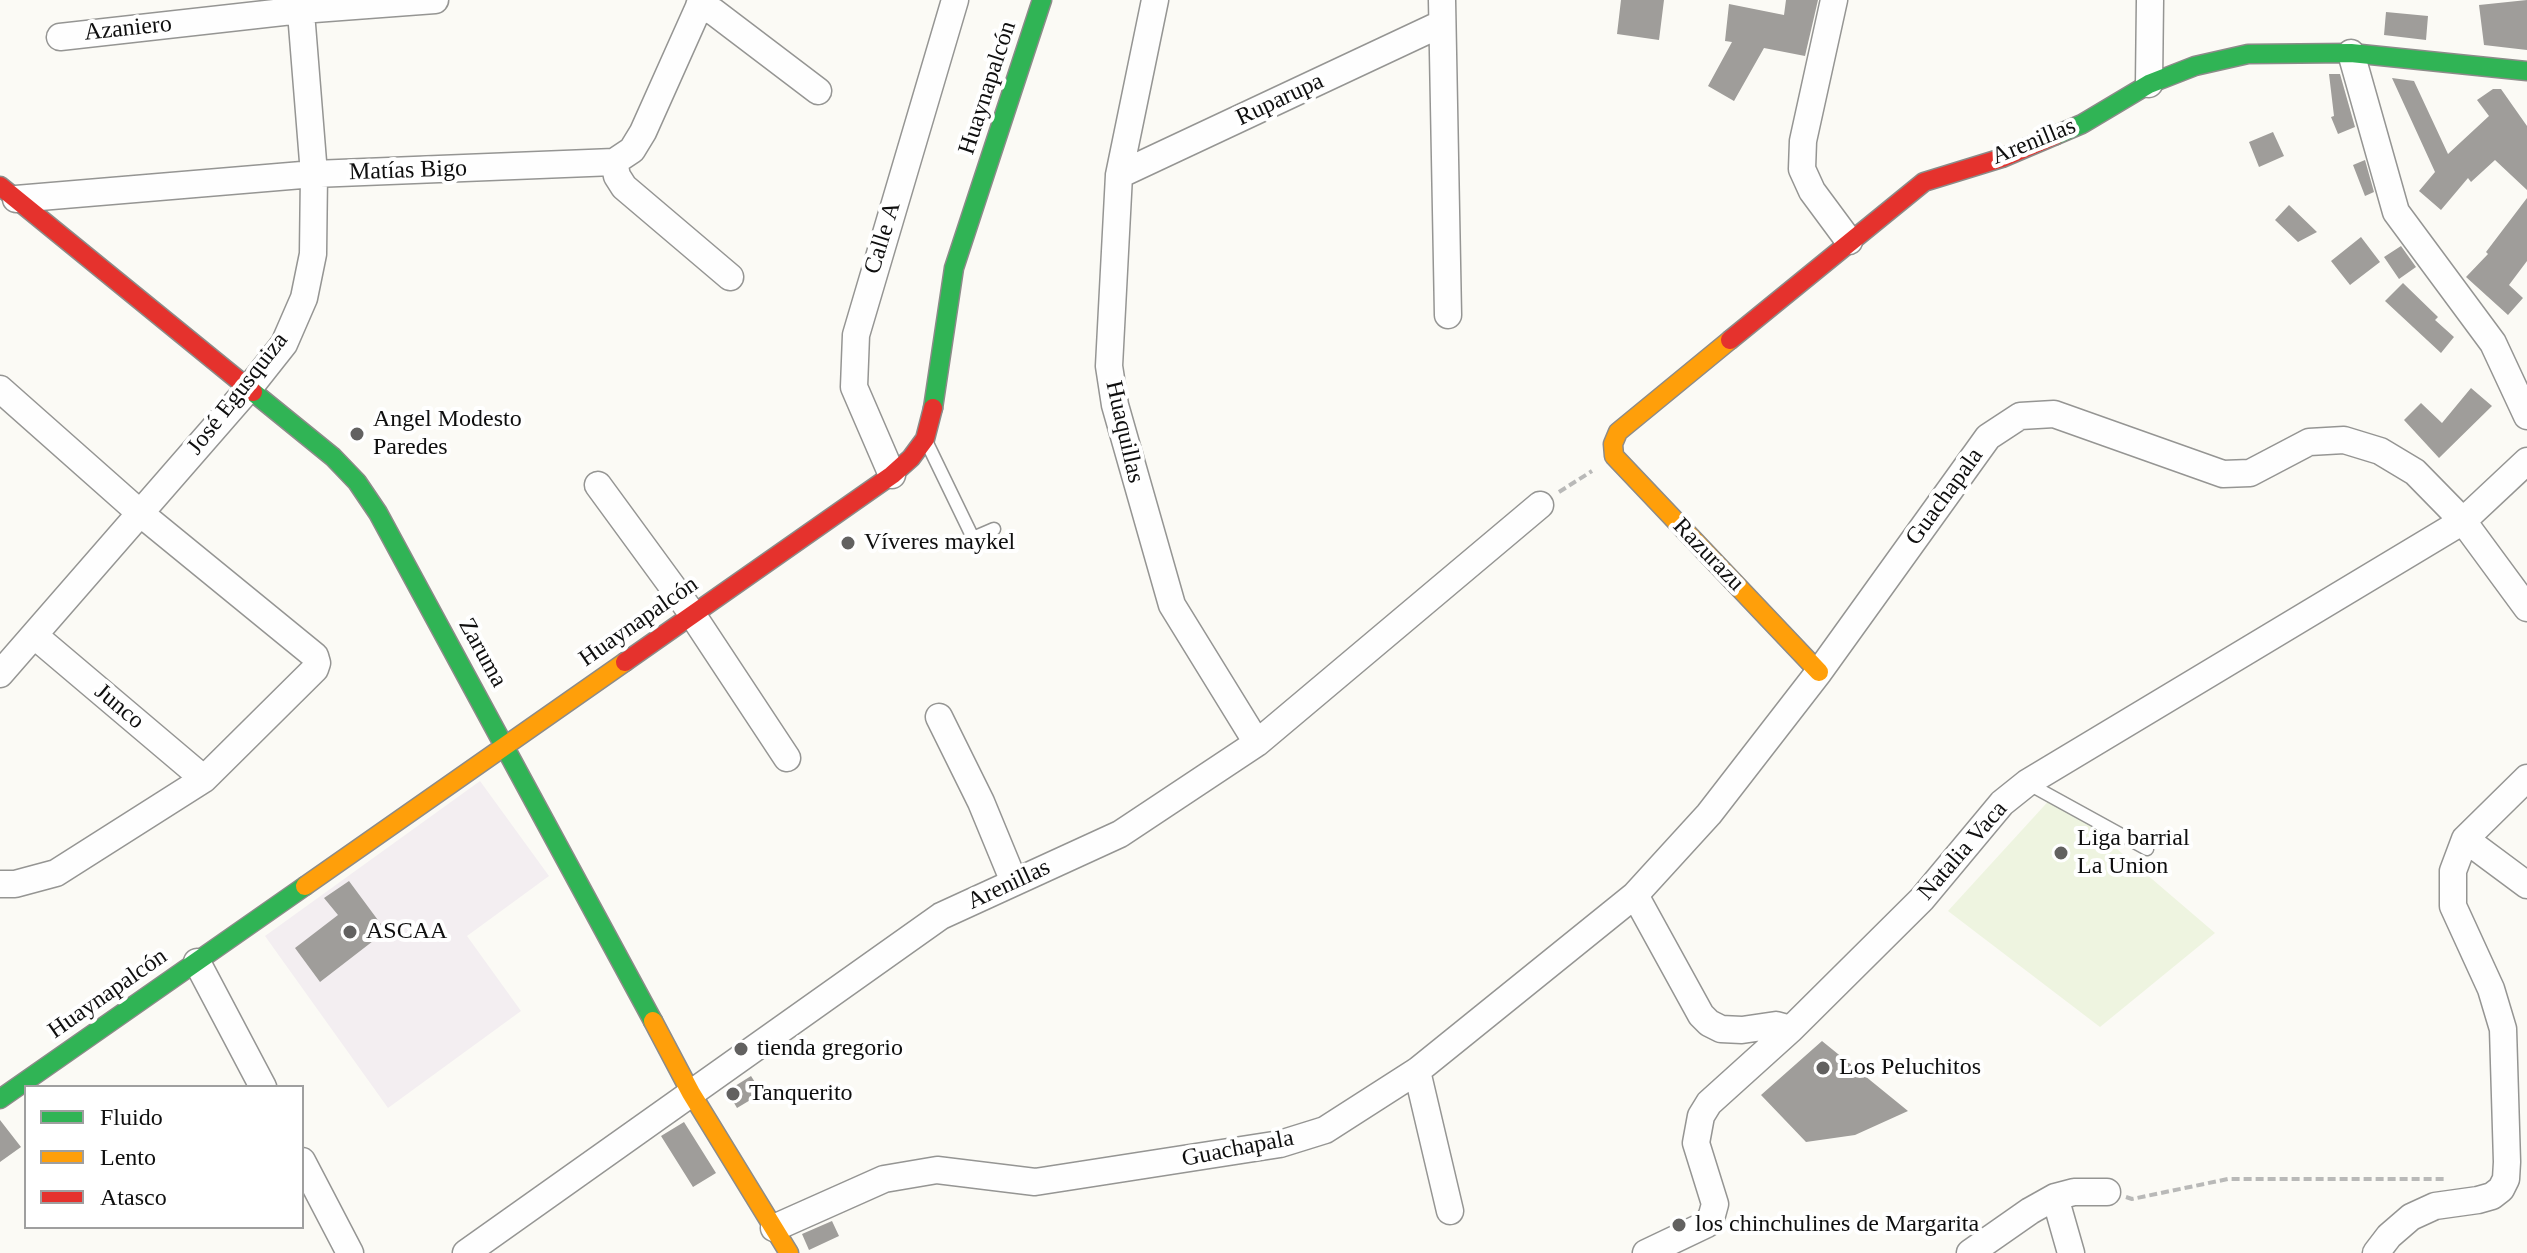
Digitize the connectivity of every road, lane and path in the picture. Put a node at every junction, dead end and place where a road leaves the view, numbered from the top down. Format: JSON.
{"nodes":[{"id":1,"x":435,"y":0,"type":"edge"},
{"id":2,"x":955,"y":0,"type":"edge"},
{"id":3,"x":1042,"y":0,"type":"edge"},
{"id":4,"x":1155,"y":0,"type":"edge"},
{"id":5,"x":1834,"y":0,"type":"edge"},
{"id":6,"x":2150,"y":0,"type":"edge"},
{"id":7,"x":700,"y":3,"type":"edge"},
{"id":8,"x":300,"y":5,"type":"edge"},
{"id":9,"x":1441,"y":12,"type":"edge"},
{"id":10,"x":60,"y":37,"type":"dead end"},
{"id":11,"x":2351,"y":53,"type":"junction"},
{"id":12,"x":2527,"y":71,"type":"edge"},
{"id":13,"x":2149,"y":84,"type":"junction"},
{"id":14,"x":818,"y":91,"type":"dead end"},
{"id":15,"x":614,"y":162,"type":"junction"},
{"id":16,"x":314,"y":174,"type":"junction"},
{"id":17,"x":1119,"y":175,"type":"junction"},
{"id":18,"x":8,"y":192,"type":"edge"},
{"id":19,"x":1849,"y":241,"type":"junction"},
{"id":20,"x":730,"y":277,"type":"dead end"},
{"id":21,"x":1448,"y":315,"type":"dead end"},
{"id":22,"x":250,"y":387,"type":"junction"},
{"id":23,"x":0,"y":389,"type":"edge"},
{"id":24,"x":2527,"y":416,"type":"edge"},
{"id":25,"x":925,"y":439,"type":"junction"},
{"id":26,"x":1614,"y":456,"type":"junction"},
{"id":27,"x":2527,"y":461,"type":"edge"},
{"id":28,"x":892,"y":475,"type":"junction"},
{"id":29,"x":598,"y":485,"type":"dead end"},
{"id":30,"x":1540,"y":505,"type":"joint"},
{"id":31,"x":140,"y":513,"type":"junction"},
{"id":32,"x":2463,"y":521,"type":"junction"},
{"id":33,"x":994,"y":529,"type":"dead end"},
{"id":34,"x":2527,"y":608,"type":"edge"},
{"id":35,"x":691,"y":615,"type":"junction"},
{"id":36,"x":35,"y":636,"type":"junction"},
{"id":37,"x":1819,"y":672,"type":"junction"},
{"id":38,"x":0,"y":674,"type":"edge"},
{"id":39,"x":939,"y":717,"type":"dead end"},
{"id":40,"x":1257,"y":743,"type":"junction"},
{"id":41,"x":506,"y":746,"type":"junction"},
{"id":42,"x":787,"y":758,"type":"dead end"},
{"id":43,"x":2527,"y":778,"type":"edge"},
{"id":44,"x":204,"y":779,"type":"junction"},
{"id":45,"x":2027,"y":783,"type":"junction"},
{"id":46,"x":2465,"y":839,"type":"junction"},
{"id":47,"x":2147,"y":849,"type":"dead end"},
{"id":48,"x":1014,"y":882,"type":"junction"},
{"id":49,"x":0,"y":884,"type":"edge"},
{"id":50,"x":2527,"y":885,"type":"edge"},
{"id":51,"x":1635,"y":895,"type":"junction"},
{"id":52,"x":197,"y":962,"type":"junction"},
{"id":53,"x":1791,"y":1029,"type":"junction"},
{"id":54,"x":1417,"y":1071,"type":"junction"},
{"id":55,"x":262,"y":1085,"type":"edge"},
{"id":56,"x":691,"y":1093,"type":"junction"},
{"id":57,"x":0,"y":1099,"type":"edge"},
{"id":58,"x":304,"y":1165,"type":"edge"},
{"id":59,"x":2459,"y":1179,"type":"dead end"},
{"id":60,"x":2107,"y":1192,"type":"joint"},
{"id":61,"x":2055,"y":1197,"type":"junction"},
{"id":62,"x":1450,"y":1211,"type":"dead end"},
{"id":63,"x":774,"y":1228,"type":"junction"},
{"id":64,"x":350,"y":1253,"type":"edge"},
{"id":65,"x":466,"y":1253,"type":"edge"},
{"id":66,"x":789,"y":1253,"type":"edge"},
{"id":67,"x":1646,"y":1253,"type":"edge"},
{"id":68,"x":1970,"y":1253,"type":"edge"},
{"id":69,"x":2071,"y":1253,"type":"edge"},
{"id":70,"x":2376,"y":1253,"type":"edge"}],
"edges":[{"from":1,"to":8,"type":"street","name":"Azaniero"},
{"from":2,"to":28,"type":"street","name":"Calle A"},
{"from":3,"to":25,"type":"street","name":"Huaynapalcón"},
{"from":4,"to":17,"type":"street","name":"Huaquillas"},
{"from":5,"to":19,"type":"street"},
{"from":6,"to":13,"type":"street"},
{"from":7,"to":14,"type":"street"},
{"from":7,"to":15,"type":"street"},
{"from":8,"to":10,"type":"street","name":"Azaniero"},
{"from":8,"to":16,"type":"street","name":"José Egusquiza"},
{"from":9,"to":17,"type":"street","name":"Ruparupa"},
{"from":9,"to":21,"type":"street"},
{"from":11,"to":12,"type":"street","name":"Arenillas"},
{"from":11,"to":13,"type":"street","name":"Arenillas"},
{"from":11,"to":24,"type":"street"},
{"from":13,"to":19,"type":"street","name":"Arenillas"},
{"from":15,"to":16,"type":"street","name":"Matías Bigo"},
{"from":15,"to":20,"type":"street"},
{"from":16,"to":18,"type":"street","name":"Matías Bigo"},
{"from":16,"to":22,"type":"street","name":"José Egusquiza"},
{"from":17,"to":40,"type":"street","name":"Huaquillas"},
{"from":18,"to":22,"type":"street","name":"Zaruma"},
{"from":19,"to":26,"type":"street","name":"Arenillas"},
{"from":22,"to":31,"type":"street","name":"José Egusquiza"},
{"from":22,"to":41,"type":"street","name":"Zaruma"},
{"from":23,"to":31,"type":"street"},
{"from":25,"to":28,"type":"street","name":"Huaynapalcón"},
{"from":25,"to":33,"type":"lane"},
{"from":26,"to":30,"type":"path"},
{"from":26,"to":37,"type":"street","name":"Razurazu"},
{"from":27,"to":32,"type":"street","name":"Natalia Vaca"},
{"from":28,"to":35,"type":"street","name":"Huaynapalcón"},
{"from":29,"to":35,"type":"street"},
{"from":30,"to":40,"type":"street","name":"Arenillas"},
{"from":31,"to":36,"type":"street","name":"José Egusquiza"},
{"from":31,"to":44,"type":"street"},
{"from":32,"to":34,"type":"street","name":"Guachapala"},
{"from":32,"to":37,"type":"street","name":"Guachapala"},
{"from":32,"to":45,"type":"street","name":"Natalia Vaca"},
{"from":35,"to":41,"type":"street","name":"Huaynapalcón"},
{"from":35,"to":42,"type":"street"},
{"from":36,"to":38,"type":"street","name":"José Egusquiza"},
{"from":36,"to":44,"type":"street","name":"Junco"},
{"from":37,"to":51,"type":"street","name":"Guachapala"},
{"from":39,"to":48,"type":"street"},
{"from":40,"to":48,"type":"street","name":"Arenillas"},
{"from":41,"to":52,"type":"street","name":"Huaynapalcón"},
{"from":41,"to":56,"type":"street","name":"Zaruma"},
{"from":43,"to":46,"type":"street"},
{"from":44,"to":49,"type":"street"},
{"from":45,"to":47,"type":"lane"},
{"from":45,"to":53,"type":"street","name":"Natalia Vaca"},
{"from":46,"to":50,"type":"street"},
{"from":46,"to":70,"type":"street"},
{"from":48,"to":56,"type":"street","name":"Arenillas"},
{"from":51,"to":53,"type":"street"},
{"from":51,"to":54,"type":"street","name":"Guachapala"},
{"from":52,"to":55,"type":"street"},
{"from":52,"to":57,"type":"street","name":"Huaynapalcón"},
{"from":53,"to":67,"type":"street","name":"Natalia Vaca"},
{"from":54,"to":62,"type":"street"},
{"from":54,"to":63,"type":"street","name":"Guachapala"},
{"from":56,"to":63,"type":"street","name":"Zaruma"},
{"from":56,"to":65,"type":"street","name":"Arenillas"},
{"from":58,"to":64,"type":"street"},
{"from":59,"to":60,"type":"path"},
{"from":60,"to":61,"type":"street"},
{"from":61,"to":68,"type":"street"},
{"from":61,"to":69,"type":"street"},
{"from":63,"to":66,"type":"street","name":"Zaruma"}]}
